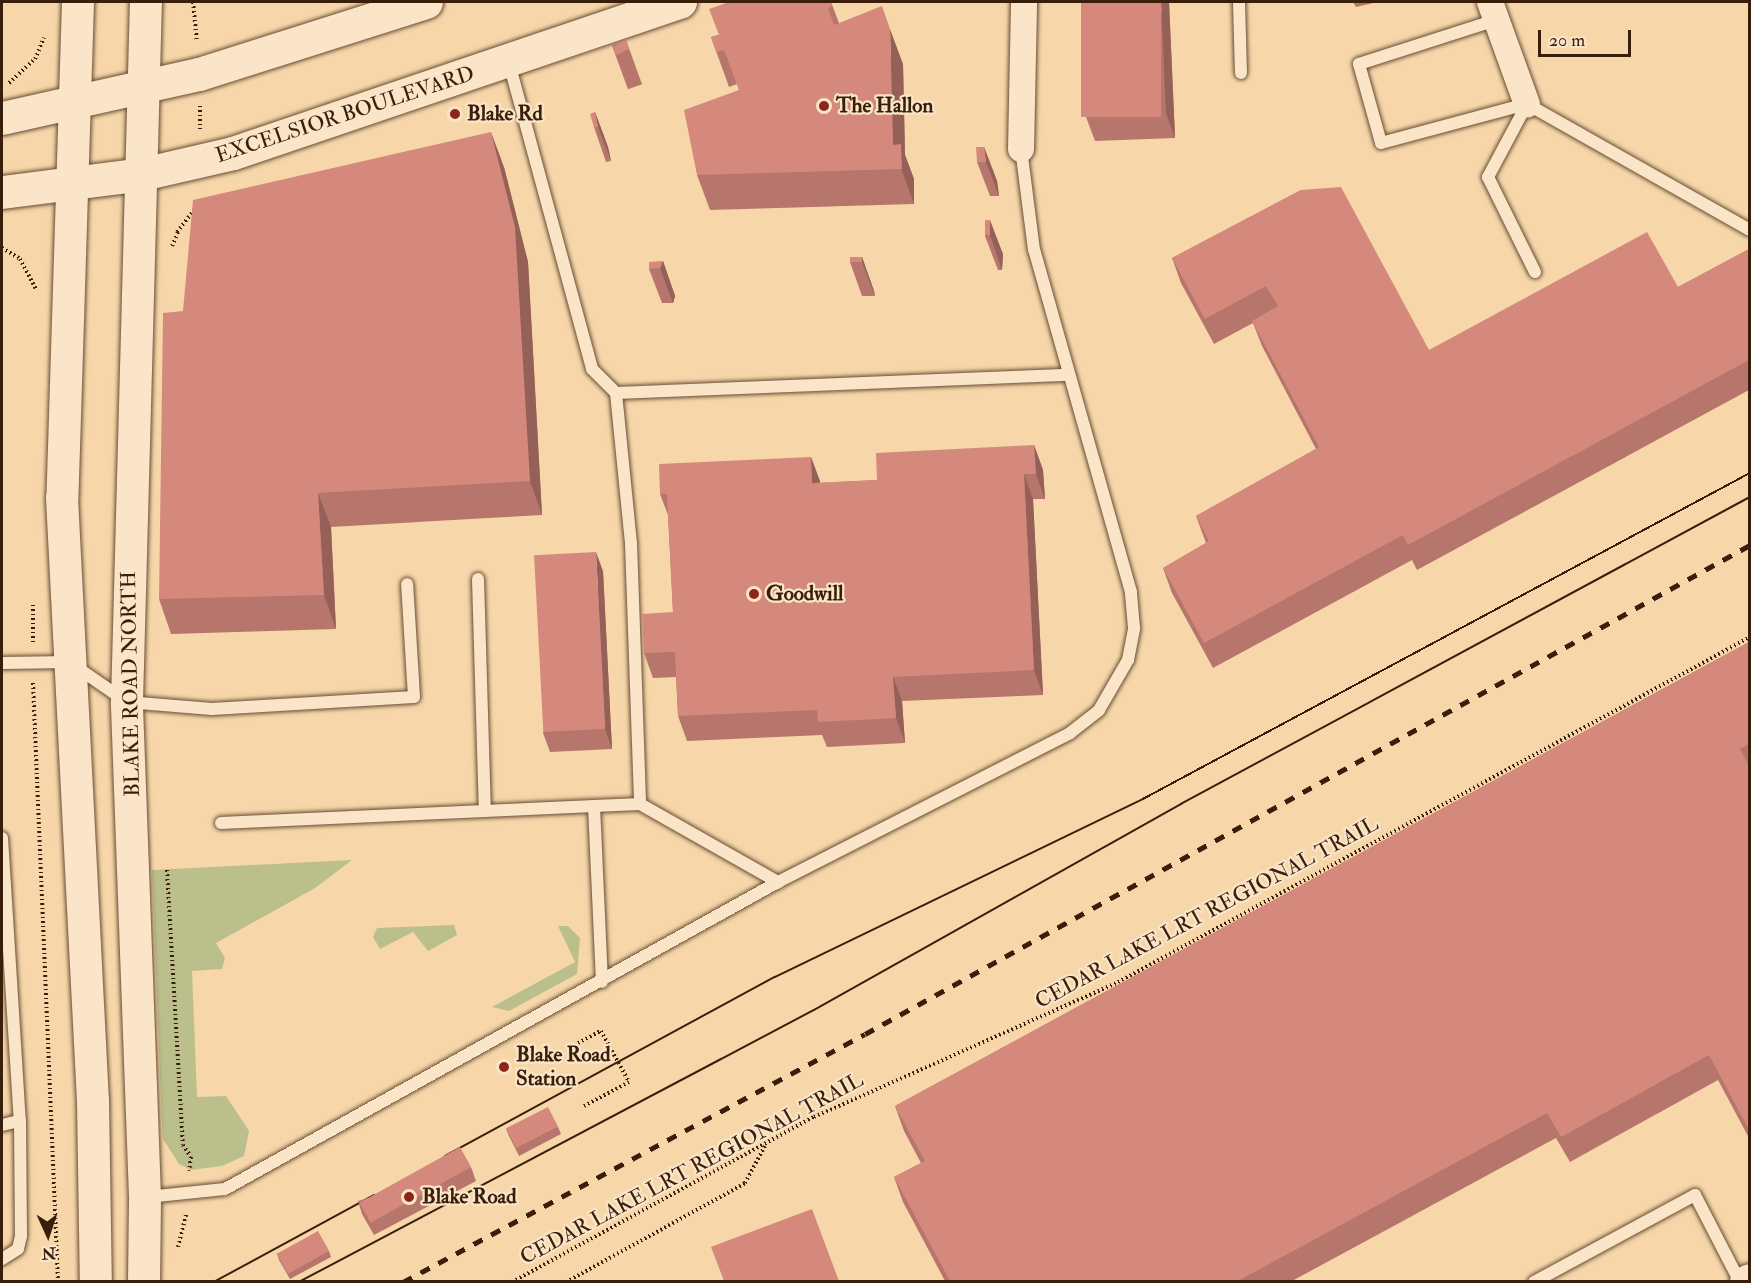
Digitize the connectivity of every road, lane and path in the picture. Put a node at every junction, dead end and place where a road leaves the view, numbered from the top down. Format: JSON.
{"nodes":[{"id":1,"x":78,"y":2,"type":"edge"},
{"id":2,"x":146,"y":2,"type":"edge"},
{"id":3,"x":193,"y":2,"type":"edge"},
{"id":4,"x":426,"y":2,"type":"edge"},
{"id":5,"x":680,"y":2,"type":"edge"},
{"id":6,"x":1024,"y":2,"type":"edge"},
{"id":7,"x":1239,"y":2,"type":"edge"},
{"id":8,"x":196,"y":8,"type":"dead end"},
{"id":9,"x":1493,"y":11,"type":"edge"},
{"id":10,"x":46,"y":34,"type":"dead end"},
{"id":11,"x":509,"y":63,"type":"junction"},
{"id":12,"x":1241,"y":73,"type":"dead end"},
{"id":13,"x":146,"y":87,"type":"junction"},
{"id":14,"x":2,"y":89,"type":"edge"},
{"id":15,"x":75,"y":104,"type":"junction"},
{"id":16,"x":1527,"y":104,"type":"junction"},
{"id":17,"x":2,"y":118,"type":"edge"},
{"id":18,"x":1021,"y":149,"type":"joint"},
{"id":19,"x":142,"y":174,"type":"junction"},
{"id":20,"x":73,"y":185,"type":"junction"},
{"id":21,"x":2,"y":192,"type":"edge"},
{"id":22,"x":203,"y":202,"type":"edge"},
{"id":23,"x":1749,"y":230,"type":"edge"},
{"id":24,"x":172,"y":232,"type":"dead end"},
{"id":25,"x":2,"y":248,"type":"edge"},
{"id":26,"x":1535,"y":272,"type":"dead end"},
{"id":27,"x":38,"y":295,"type":"dead end"},
{"id":28,"x":1069,"y":375,"type":"junction"},
{"id":29,"x":616,"y":393,"type":"junction"},
{"id":30,"x":478,"y":579,"type":"dead end"},
{"id":31,"x":407,"y":584,"type":"dead end"},
{"id":32,"x":33,"y":591,"type":"dead end"},
{"id":33,"x":1749,"y":637,"type":"edge"},
{"id":34,"x":69,"y":662,"type":"junction"},
{"id":35,"x":2,"y":663,"type":"edge"},
{"id":36,"x":33,"y":663,"type":"junction"},
{"id":37,"x":127,"y":702,"type":"junction"},
{"id":38,"x":640,"y":804,"type":"junction"},
{"id":39,"x":594,"y":806,"type":"junction"},
{"id":40,"x":484,"y":811,"type":"junction"},
{"id":41,"x":220,"y":823,"type":"dead end"},
{"id":42,"x":2,"y":838,"type":"edge"},
{"id":43,"x":778,"y":882,"type":"junction"},
{"id":44,"x":602,"y":982,"type":"junction"},
{"id":45,"x":2,"y":983,"type":"edge"},
{"id":46,"x":11,"y":994,"type":"junction"},
{"id":47,"x":578,"y":1043,"type":"dead end"},
{"id":48,"x":584,"y":1106,"type":"dead end"},
{"id":49,"x":20,"y":1121,"type":"junction"},
{"id":50,"x":2,"y":1125,"type":"edge"},
{"id":51,"x":766,"y":1145,"type":"junction"},
{"id":52,"x":191,"y":1157,"type":"dead end"},
{"id":53,"x":145,"y":1197,"type":"junction"},
{"id":54,"x":186,"y":1197,"type":"junction"},
{"id":55,"x":175,"y":1252,"type":"dead end"},
{"id":56,"x":2,"y":1259,"type":"edge"},
{"id":57,"x":58,"y":1281,"type":"edge"},
{"id":58,"x":96,"y":1281,"type":"edge"},
{"id":59,"x":144,"y":1281,"type":"edge"},
{"id":60,"x":512,"y":1281,"type":"edge"},
{"id":61,"x":567,"y":1281,"type":"edge"},
{"id":62,"x":1534,"y":1281,"type":"edge"},
{"id":63,"x":1740,"y":1281,"type":"edge"}],
"edges":[{"from":1,"to":15,"type":"street"},
{"from":2,"to":13,"type":"street","name":"BLAKE ROAD NORTH"},
{"from":3,"to":8,"type":"path"},
{"from":4,"to":13,"type":"main road"},
{"from":5,"to":11,"type":"main road","name":"EXCELSIOR BOULEVARD"},
{"from":6,"to":18,"type":"street"},
{"from":7,"to":12,"type":"lane"},
{"from":9,"to":16,"type":"street"},
{"from":9,"to":16,"type":"lane"},
{"from":10,"to":14,"type":"path"},
{"from":11,"to":19,"type":"main road","name":"EXCELSIOR BOULEVARD"},
{"from":11,"to":29,"type":"lane"},
{"from":13,"to":15,"type":"main road"},
{"from":13,"to":19,"type":"street","name":"BLAKE ROAD NORTH"},
{"from":15,"to":17,"type":"main road"},
{"from":15,"to":20,"type":"street"},
{"from":16,"to":23,"type":"lane"},
{"from":16,"to":26,"type":"lane"},
{"from":18,"to":28,"type":"lane"},
{"from":19,"to":20,"type":"main road","name":"EXCELSIOR BOULEVARD"},
{"from":19,"to":37,"type":"street","name":"BLAKE ROAD NORTH"},
{"from":20,"to":21,"type":"main road","name":"EXCELSIOR BOULEVARD"},
{"from":20,"to":34,"type":"street"},
{"from":22,"to":24,"type":"path"},
{"from":25,"to":27,"type":"path"},
{"from":28,"to":29,"type":"lane"},
{"from":28,"to":43,"type":"lane"},
{"from":29,"to":38,"type":"lane"},
{"from":30,"to":40,"type":"lane"},
{"from":31,"to":37,"type":"lane"},
{"from":32,"to":36,"type":"path"},
{"from":33,"to":51,"type":"path","name":"CEDAR LAKE LRT REGIONAL TRAIL"},
{"from":34,"to":36,"type":"lane"},
{"from":34,"to":37,"type":"lane"},
{"from":34,"to":58,"type":"street"},
{"from":35,"to":36,"type":"lane"},
{"from":36,"to":57,"type":"path"},
{"from":37,"to":53,"type":"street","name":"BLAKE ROAD NORTH"},
{"from":38,"to":39,"type":"lane"},
{"from":38,"to":43,"type":"lane"},
{"from":39,"to":40,"type":"lane"},
{"from":39,"to":44,"type":"lane"},
{"from":40,"to":41,"type":"lane"},
{"from":42,"to":46,"type":"lane"},
{"from":43,"to":44,"type":"lane"},
{"from":44,"to":54,"type":"lane"},
{"from":45,"to":46,"type":"lane"},
{"from":46,"to":49,"type":"lane"},
{"from":47,"to":48,"type":"path"},
{"from":49,"to":50,"type":"lane"},
{"from":49,"to":56,"type":"lane"},
{"from":51,"to":60,"type":"path","name":"CEDAR LAKE LRT REGIONAL TRAIL"},
{"from":51,"to":61,"type":"path"},
{"from":52,"to":54,"type":"path"},
{"from":53,"to":54,"type":"lane"},
{"from":53,"to":59,"type":"street","name":"BLAKE ROAD NORTH"},
{"from":54,"to":55,"type":"path"},
{"from":62,"to":63,"type":"lane"}]}
